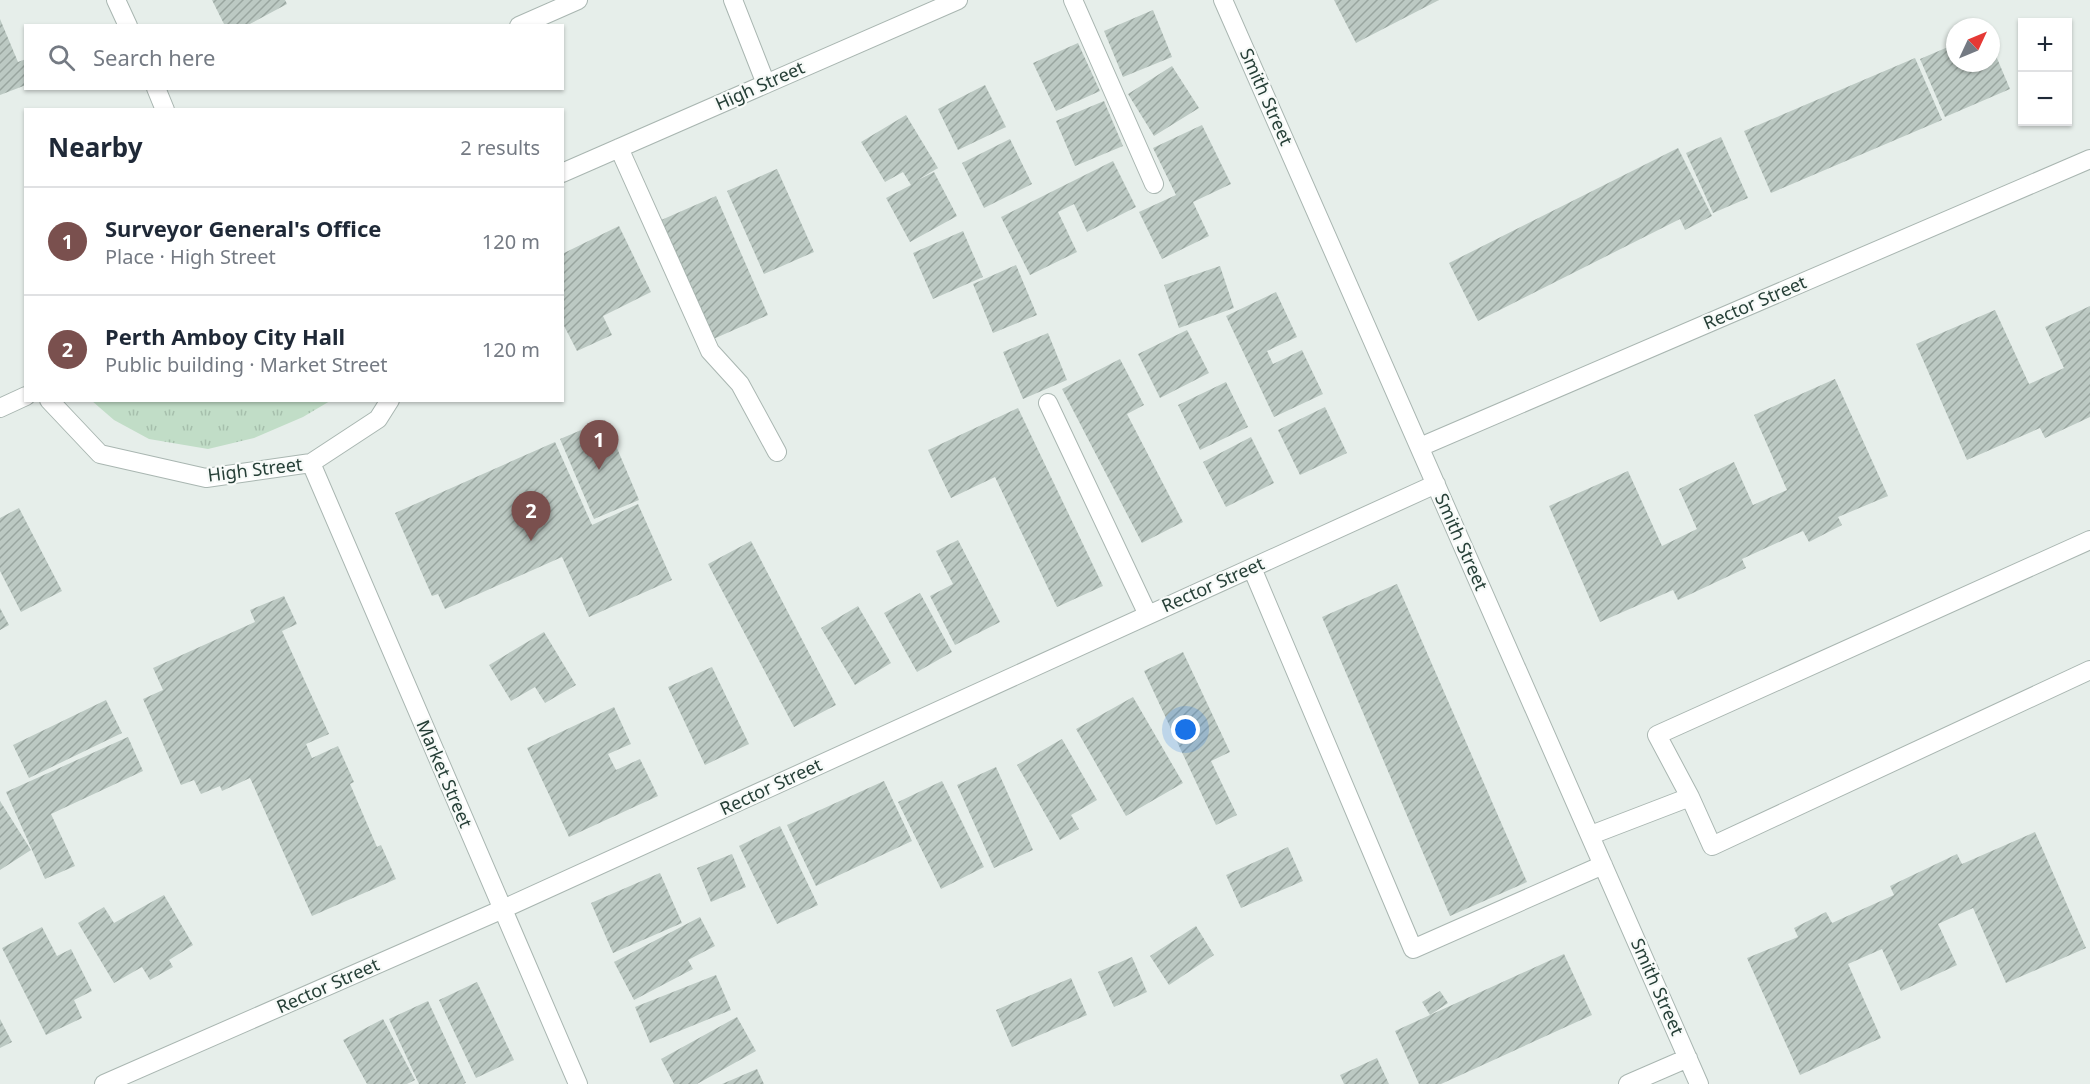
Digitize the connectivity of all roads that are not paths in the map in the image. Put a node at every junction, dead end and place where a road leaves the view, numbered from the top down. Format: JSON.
{"nodes":[{"id":1,"x":116,"y":0,"type":"edge"},
{"id":2,"x":578,"y":0,"type":"edge"},
{"id":3,"x":733,"y":0,"type":"edge"},
{"id":4,"x":958,"y":0,"type":"edge"},
{"id":5,"x":1073,"y":0,"type":"edge"},
{"id":6,"x":1223,"y":0,"type":"edge"},
{"id":7,"x":127,"y":24,"type":"edge"},
{"id":8,"x":524,"y":24,"type":"edge"},
{"id":9,"x":766,"y":84,"type":"junction"},
{"id":10,"x":157,"y":90,"type":"edge"},
{"id":11,"x":164,"y":108,"type":"edge"},
{"id":12,"x":620,"y":148,"type":"junction"},
{"id":13,"x":2090,"y":159,"type":"edge"},
{"id":14,"x":564,"y":172,"type":"edge"},
{"id":15,"x":1154,"y":184,"type":"dead end"},
{"id":16,"x":24,"y":397,"type":"edge"},
{"id":17,"x":51,"y":402,"type":"edge"},
{"id":18,"x":389,"y":402,"type":"edge"},
{"id":19,"x":1048,"y":403,"type":"dead end"},
{"id":20,"x":0,"y":408,"type":"edge"},
{"id":21,"x":1420,"y":447,"type":"junction"},
{"id":22,"x":777,"y":452,"type":"dead end"},
{"id":23,"x":311,"y":463,"type":"junction"},
{"id":24,"x":1436,"y":484,"type":"junction"},
{"id":25,"x":2090,"y":540,"type":"edge"},
{"id":26,"x":1252,"y":568,"type":"junction"},
{"id":27,"x":1148,"y":615,"type":"junction"},
{"id":28,"x":2090,"y":670,"type":"edge"},
{"id":29,"x":1690,"y":797,"type":"junction"},
{"id":30,"x":1591,"y":835,"type":"junction"},
{"id":31,"x":1603,"y":865,"type":"junction"},
{"id":32,"x":503,"y":909,"type":"junction"},
{"id":33,"x":1688,"y":1058,"type":"junction"},
{"id":34,"x":104,"y":1084,"type":"edge"},
{"id":35,"x":578,"y":1084,"type":"edge"},
{"id":36,"x":1628,"y":1084,"type":"edge"},
{"id":37,"x":1699,"y":1084,"type":"edge"}],
"edges":[{"from":1,"to":7,"type":"street"},
{"from":2,"to":8,"type":"street"},
{"from":3,"to":9,"type":"street"},
{"from":4,"to":9,"type":"street","name":"High Street"},
{"from":5,"to":15,"type":"street"},
{"from":6,"to":21,"type":"street","name":"Smith Street"},
{"from":9,"to":12,"type":"street","name":"High Street"},
{"from":10,"to":11,"type":"street"},
{"from":12,"to":14,"type":"street","name":"High Street"},
{"from":12,"to":22,"type":"street"},
{"from":13,"to":21,"type":"street","name":"Rector Street"},
{"from":16,"to":20,"type":"street"},
{"from":17,"to":23,"type":"street","name":"High Street"},
{"from":18,"to":23,"type":"street","name":"High Street"},
{"from":19,"to":27,"type":"street"},
{"from":21,"to":24,"type":"street","name":"Smith Street"},
{"from":23,"to":32,"type":"street","name":"Market Street"},
{"from":24,"to":26,"type":"street","name":"Rector Street"},
{"from":24,"to":30,"type":"street","name":"Smith Street"},
{"from":25,"to":29,"type":"street"},
{"from":26,"to":27,"type":"street","name":"Rector Street"},
{"from":26,"to":31,"type":"street"},
{"from":27,"to":32,"type":"street","name":"Rector Street"},
{"from":28,"to":29,"type":"street"},
{"from":29,"to":30,"type":"street"},
{"from":30,"to":31,"type":"street","name":"Smith Street"},
{"from":31,"to":33,"type":"street","name":"Smith Street"},
{"from":32,"to":34,"type":"street","name":"Rector Street"},
{"from":32,"to":35,"type":"street","name":"Market Street"},
{"from":33,"to":36,"type":"street"},
{"from":33,"to":37,"type":"street","name":"Smith Street"}]}
